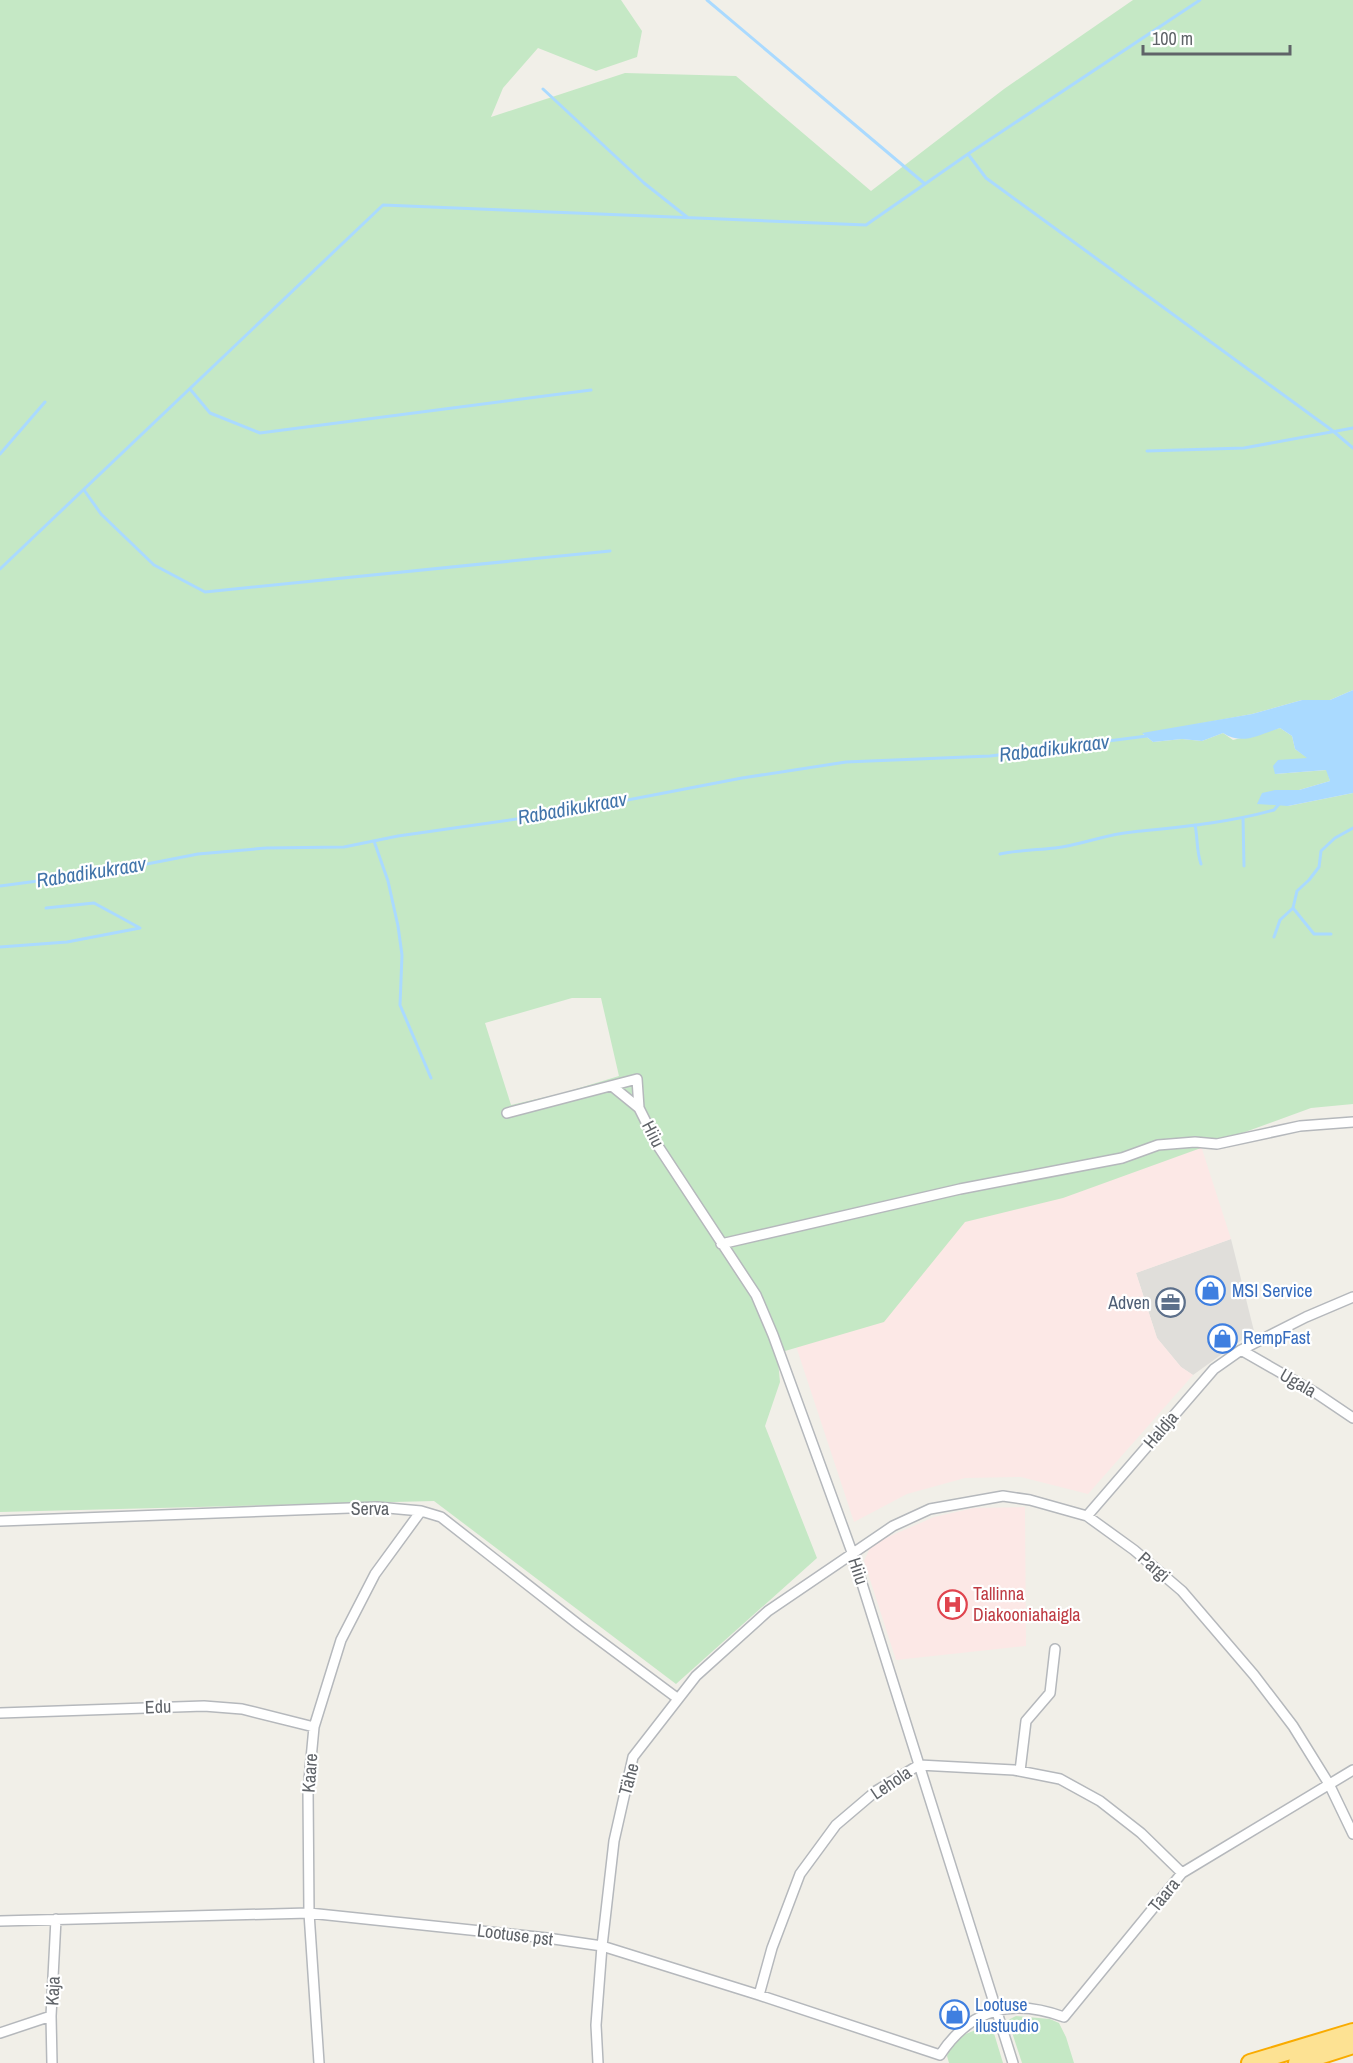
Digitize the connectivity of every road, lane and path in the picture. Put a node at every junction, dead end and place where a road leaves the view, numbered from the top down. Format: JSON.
{"nodes":[{"id":1,"x":612,"y":1086,"type":"junction"},
{"id":2,"x":639,"y":1108,"type":"junction"},
{"id":3,"x":507,"y":1113,"type":"dead end"},
{"id":4,"x":1353,"y":1122,"type":"edge"},
{"id":5,"x":721,"y":1244,"type":"junction"},
{"id":6,"x":1353,"y":1297,"type":"edge"},
{"id":7,"x":1241,"y":1350,"type":"junction"},
{"id":8,"x":1353,"y":1418,"type":"edge"},
{"id":9,"x":421,"y":1511,"type":"junction"},
{"id":10,"x":1087,"y":1516,"type":"junction"},
{"id":11,"x":0,"y":1521,"type":"edge"},
{"id":12,"x":853,"y":1555,"type":"junction"},
{"id":13,"x":1055,"y":1650,"type":"dead end"},
{"id":14,"x":677,"y":1698,"type":"junction"},
{"id":15,"x":0,"y":1713,"type":"edge"},
{"id":16,"x":314,"y":1727,"type":"junction"},
{"id":17,"x":919,"y":1765,"type":"junction"},
{"id":18,"x":1353,"y":1770,"type":"edge"},
{"id":19,"x":1020,"y":1771,"type":"junction"},
{"id":20,"x":1329,"y":1784,"type":"junction"},
{"id":21,"x":1353,"y":1834,"type":"edge"},
{"id":22,"x":1182,"y":1874,"type":"junction"},
{"id":23,"x":309,"y":1913,"type":"junction"},
{"id":24,"x":56,"y":1919,"type":"junction"},
{"id":25,"x":0,"y":1921,"type":"edge"},
{"id":26,"x":602,"y":1946,"type":"junction"},
{"id":27,"x":759,"y":1995,"type":"junction"},
{"id":28,"x":996,"y":2010,"type":"junction"},
{"id":29,"x":51,"y":2016,"type":"junction"},
{"id":30,"x":1353,"y":2032,"type":"edge"},
{"id":31,"x":0,"y":2033,"type":"edge"},
{"id":32,"x":1353,"y":2045,"type":"edge"},
{"id":33,"x":942,"y":2059,"type":"edge"},
{"id":34,"x":52,"y":2063,"type":"edge"},
{"id":35,"x":319,"y":2063,"type":"edge"},
{"id":36,"x":598,"y":2063,"type":"edge"},
{"id":37,"x":1013,"y":2063,"type":"edge"},
{"id":38,"x":1250,"y":2063,"type":"edge"},
{"id":39,"x":1296,"y":2063,"type":"edge"}],
"edges":[{"from":1,"to":2,"type":"street","name":"Hiiu"},
{"from":1,"to":2,"type":"street","name":"Hiiu"},
{"from":1,"to":3,"type":"street","name":"Hiiu"},
{"from":2,"to":5,"type":"street","name":"Hiiu"},
{"from":4,"to":5,"type":"street"},
{"from":5,"to":12,"type":"street","name":"Hiiu"},
{"from":6,"to":7,"type":"street","name":"Haldja"},
{"from":7,"to":8,"type":"street","name":"Ugala"},
{"from":7,"to":10,"type":"street","name":"Haldja"},
{"from":9,"to":11,"type":"street","name":"Serva"},
{"from":9,"to":14,"type":"street","name":"Serva"},
{"from":9,"to":16,"type":"street","name":"Kaare"},
{"from":10,"to":12,"type":"street","name":"Pargi"},
{"from":10,"to":20,"type":"street","name":"Pargi"},
{"from":12,"to":14,"type":"street","name":"Tähe"},
{"from":12,"to":17,"type":"street","name":"Hiiu"},
{"from":13,"to":19,"type":"street"},
{"from":14,"to":26,"type":"street","name":"Tähe"},
{"from":15,"to":16,"type":"street","name":"Edu"},
{"from":16,"to":23,"type":"street","name":"Kaare"},
{"from":17,"to":19,"type":"street","name":"Lehola"},
{"from":17,"to":27,"type":"street","name":"Lehola"},
{"from":17,"to":28,"type":"street","name":"Hiiu"},
{"from":18,"to":20,"type":"street","name":"Taara"},
{"from":19,"to":22,"type":"street","name":"Lehola"},
{"from":20,"to":21,"type":"street","name":"Pargi"},
{"from":20,"to":22,"type":"street","name":"Taara"},
{"from":22,"to":28,"type":"street","name":"Taara"},
{"from":23,"to":24,"type":"street","name":"Lootuse pst"},
{"from":23,"to":26,"type":"street","name":"Lootuse pst"},
{"from":23,"to":35,"type":"street","name":"Kaare"},
{"from":24,"to":25,"type":"street","name":"Lootuse pst"},
{"from":24,"to":29,"type":"street","name":"Kaja"},
{"from":26,"to":27,"type":"street","name":"Lootuse pst"},
{"from":26,"to":36,"type":"street","name":"Tähe"},
{"from":27,"to":33,"type":"street","name":"Lootuse pst"},
{"from":28,"to":33,"type":"street","name":"Lootuse pst"},
{"from":28,"to":37,"type":"street","name":"Hiiu"},
{"from":29,"to":31,"type":"street"},
{"from":29,"to":34,"type":"street","name":"Kaja"},
{"from":30,"to":38,"type":"highway"},
{"from":32,"to":39,"type":"highway"}]}
